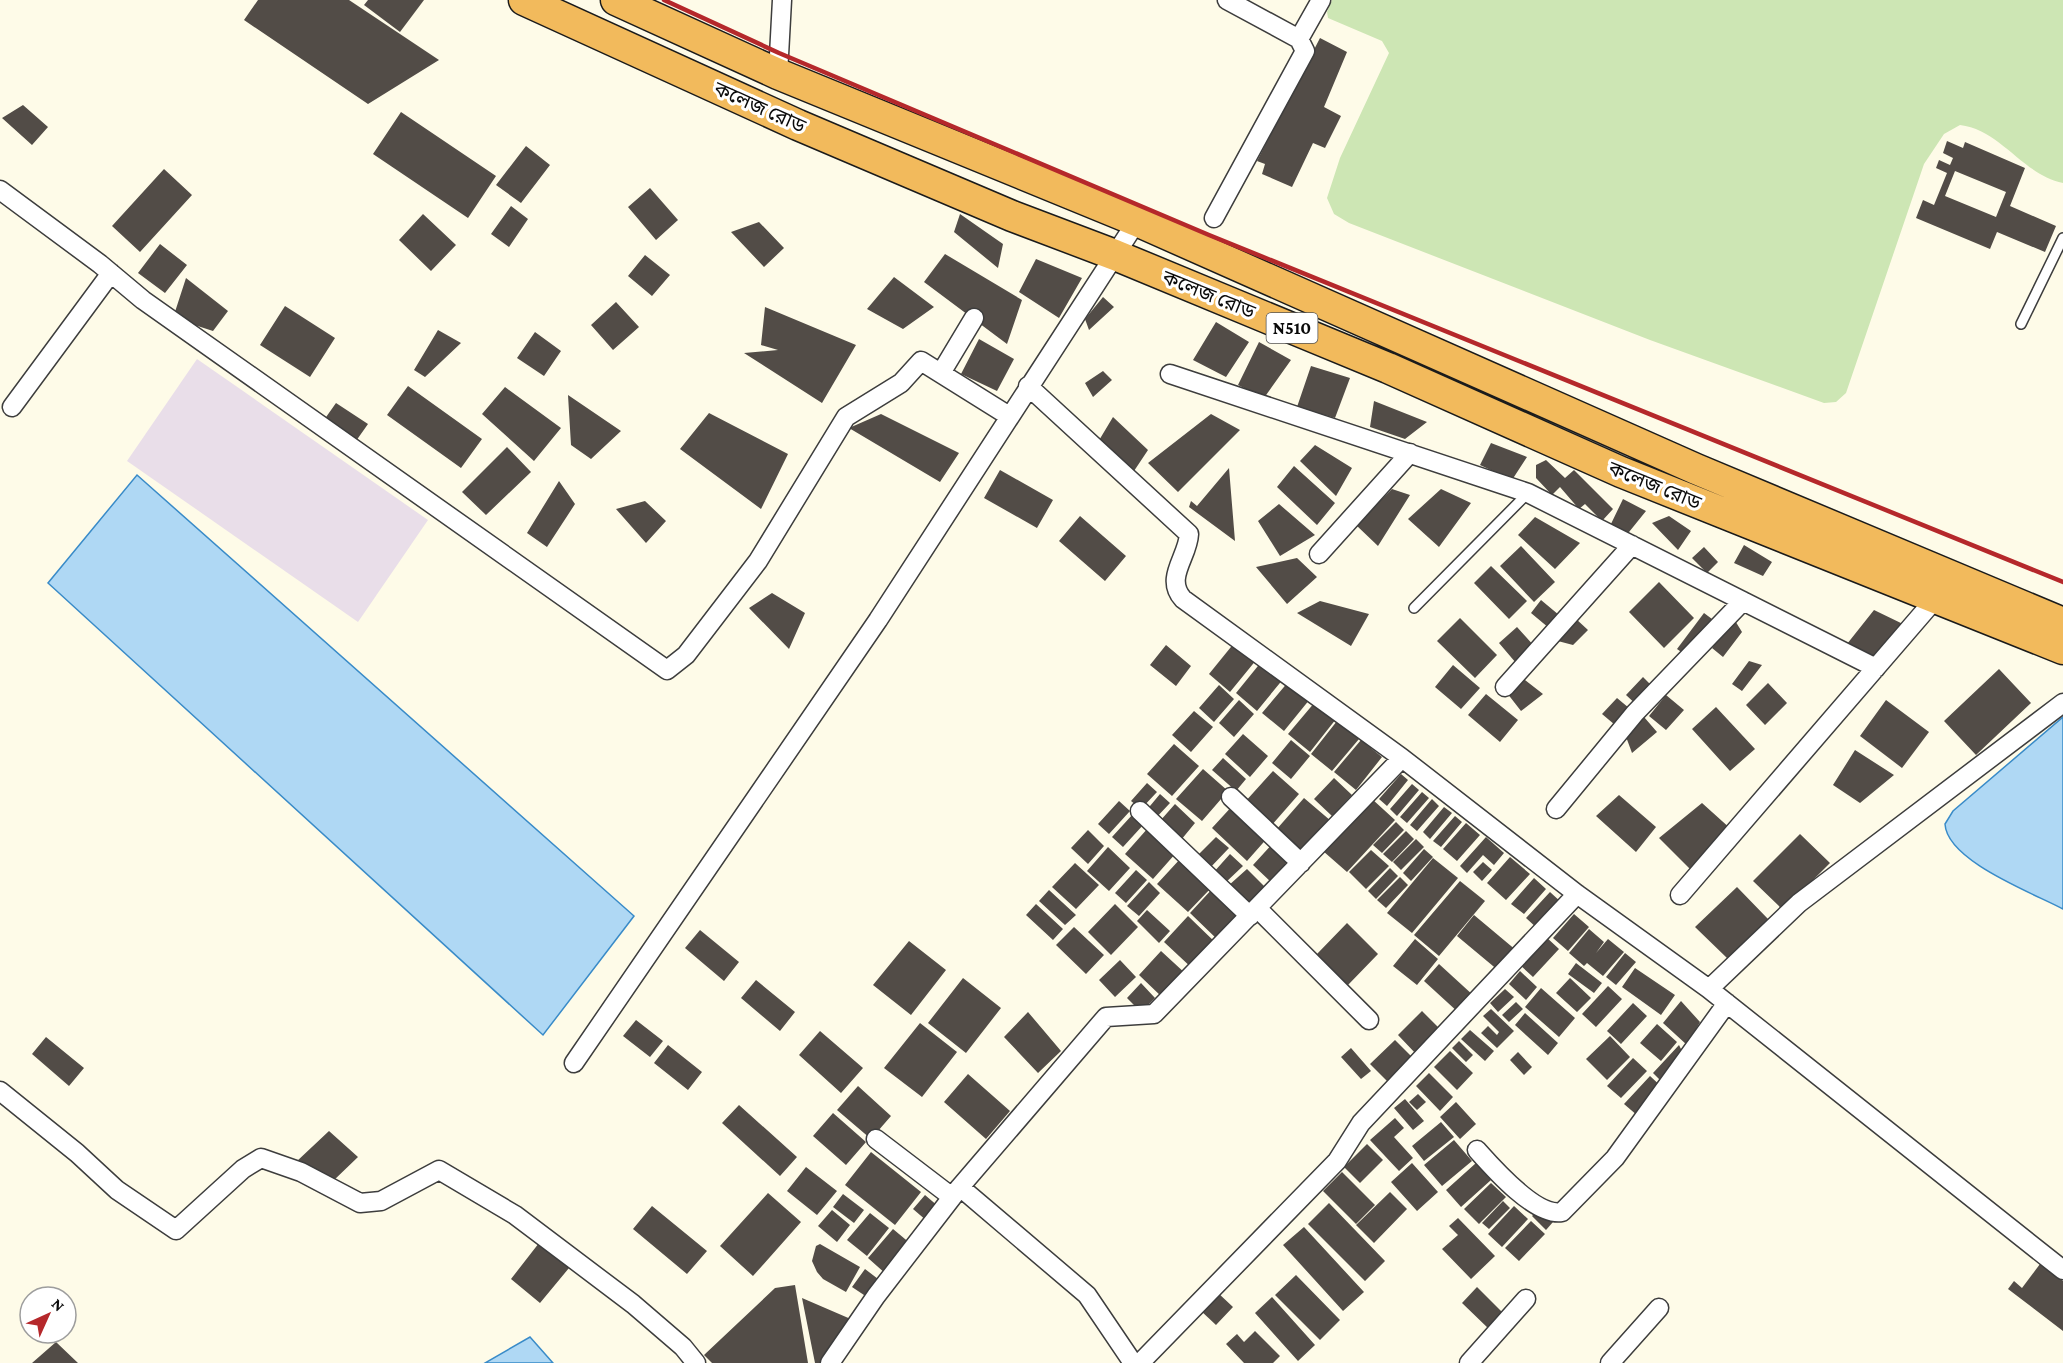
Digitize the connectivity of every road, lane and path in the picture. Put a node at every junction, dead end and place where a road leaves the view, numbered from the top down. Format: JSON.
{"nodes":[{"id":1,"x":524,"y":0,"type":"edge"},
{"id":2,"x":616,"y":0,"type":"edge"},
{"id":3,"x":782,"y":0,"type":"edge"},
{"id":4,"x":1227,"y":0,"type":"edge"},
{"id":5,"x":1321,"y":0,"type":"edge"},
{"id":6,"x":1299,"y":39,"type":"junction"},
{"id":7,"x":778,"y":74,"type":"junction"},
{"id":8,"x":0,"y":190,"type":"edge"},
{"id":9,"x":1214,"y":218,"type":"dead end"},
{"id":10,"x":1137,"y":221,"type":"junction"},
{"id":11,"x":2063,"y":238,"type":"edge"},
{"id":12,"x":1115,"y":255,"type":"junction"},
{"id":13,"x":111,"y":273,"type":"junction"},
{"id":14,"x":974,"y":318,"type":"dead end"},
{"id":15,"x":2021,"y":324,"type":"dead end"},
{"id":16,"x":940,"y":373,"type":"junction"},
{"id":17,"x":1170,"y":374,"type":"dead end"},
{"id":18,"x":1028,"y":386,"type":"junction"},
{"id":19,"x":12,"y":407,"type":"dead end"},
{"id":20,"x":1009,"y":416,"type":"junction"},
{"id":21,"x":1410,"y":453,"type":"junction"},
{"id":22,"x":1528,"y":493,"type":"junction"},
{"id":23,"x":1632,"y":545,"type":"junction"},
{"id":24,"x":1319,"y":554,"type":"dead end"},
{"id":25,"x":1936,"y":598,"type":"junction"},
{"id":26,"x":1743,"y":601,"type":"junction"},
{"id":27,"x":1414,"y":608,"type":"dead end"},
{"id":28,"x":2063,"y":623,"type":"edge"},
{"id":29,"x":2063,"y":649,"type":"edge"},
{"id":30,"x":1876,"y":668,"type":"junction"},
{"id":31,"x":1505,"y":687,"type":"dead end"},
{"id":32,"x":2063,"y":703,"type":"edge"},
{"id":33,"x":1402,"y":758,"type":"junction"},
{"id":34,"x":1231,"y":797,"type":"dead end"},
{"id":35,"x":1556,"y":809,"type":"dead end"},
{"id":36,"x":1140,"y":811,"type":"dead end"},
{"id":37,"x":1301,"y":863,"type":"junction"},
{"id":38,"x":1577,"y":894,"type":"junction"},
{"id":39,"x":1680,"y":895,"type":"dead end"},
{"id":40,"x":1254,"y":912,"type":"junction"},
{"id":41,"x":1709,"y":989,"type":"junction"},
{"id":42,"x":1727,"y":1003,"type":"junction"},
{"id":43,"x":1369,"y":1020,"type":"dead end"},
{"id":44,"x":574,"y":1063,"type":"dead end"},
{"id":45,"x":0,"y":1091,"type":"edge"},
{"id":46,"x":876,"y":1139,"type":"dead end"},
{"id":47,"x":1477,"y":1150,"type":"dead end"},
{"id":48,"x":956,"y":1192,"type":"junction"},
{"id":49,"x":2063,"y":1270,"type":"edge"},
{"id":50,"x":1526,"y":1299,"type":"dead end"},
{"id":51,"x":1659,"y":1308,"type":"dead end"},
{"id":52,"x":696,"y":1363,"type":"edge"},
{"id":53,"x":830,"y":1363,"type":"edge"},
{"id":54,"x":1133,"y":1363,"type":"edge"},
{"id":55,"x":1140,"y":1363,"type":"edge"},
{"id":56,"x":1469,"y":1363,"type":"edge"},
{"id":57,"x":1610,"y":1363,"type":"edge"}],
"edges":[{"from":1,"to":12,"type":"highway","name":"কলেজ রোড","number":"N510"},
{"from":2,"to":7,"type":"highway","name":"কলেজ রোড","number":"N510"},
{"from":3,"to":7,"type":"street"},
{"from":4,"to":6,"type":"street"},
{"from":5,"to":6,"type":"street"},
{"from":6,"to":9,"type":"street"},
{"from":7,"to":10,"type":"highway","name":"কলেজ রোড","number":"N510"},
{"from":8,"to":13,"type":"street"},
{"from":10,"to":12,"type":"street"},
{"from":10,"to":28,"type":"highway","name":"কলেজ রোড","number":"N510"},
{"from":11,"to":15,"type":"lane"},
{"from":12,"to":18,"type":"street"},
{"from":12,"to":25,"type":"highway","name":"কলেজ রোড","number":"N510"},
{"from":13,"to":16,"type":"street"},
{"from":13,"to":19,"type":"street"},
{"from":14,"to":16,"type":"street"},
{"from":16,"to":20,"type":"street"},
{"from":17,"to":21,"type":"street"},
{"from":18,"to":20,"type":"street"},
{"from":18,"to":33,"type":"street"},
{"from":20,"to":44,"type":"street"},
{"from":21,"to":22,"type":"street"},
{"from":21,"to":24,"type":"street"},
{"from":22,"to":23,"type":"street"},
{"from":22,"to":27,"type":"lane"},
{"from":23,"to":26,"type":"street"},
{"from":23,"to":31,"type":"street"},
{"from":25,"to":29,"type":"highway","name":"কলেজ রোড","number":"N510"},
{"from":25,"to":30,"type":"street"},
{"from":26,"to":30,"type":"street"},
{"from":26,"to":35,"type":"street"},
{"from":30,"to":39,"type":"street"},
{"from":32,"to":41,"type":"street"},
{"from":33,"to":37,"type":"street"},
{"from":33,"to":38,"type":"street"},
{"from":34,"to":37,"type":"street"},
{"from":36,"to":40,"type":"street"},
{"from":37,"to":40,"type":"street"},
{"from":38,"to":41,"type":"street"},
{"from":38,"to":55,"type":"street"},
{"from":40,"to":43,"type":"street"},
{"from":40,"to":48,"type":"street"},
{"from":41,"to":42,"type":"street"},
{"from":42,"to":47,"type":"street"},
{"from":42,"to":49,"type":"street"},
{"from":45,"to":52,"type":"street"},
{"from":46,"to":48,"type":"street"},
{"from":48,"to":53,"type":"street"},
{"from":48,"to":54,"type":"street"},
{"from":50,"to":56,"type":"street"},
{"from":51,"to":57,"type":"street"}]}
